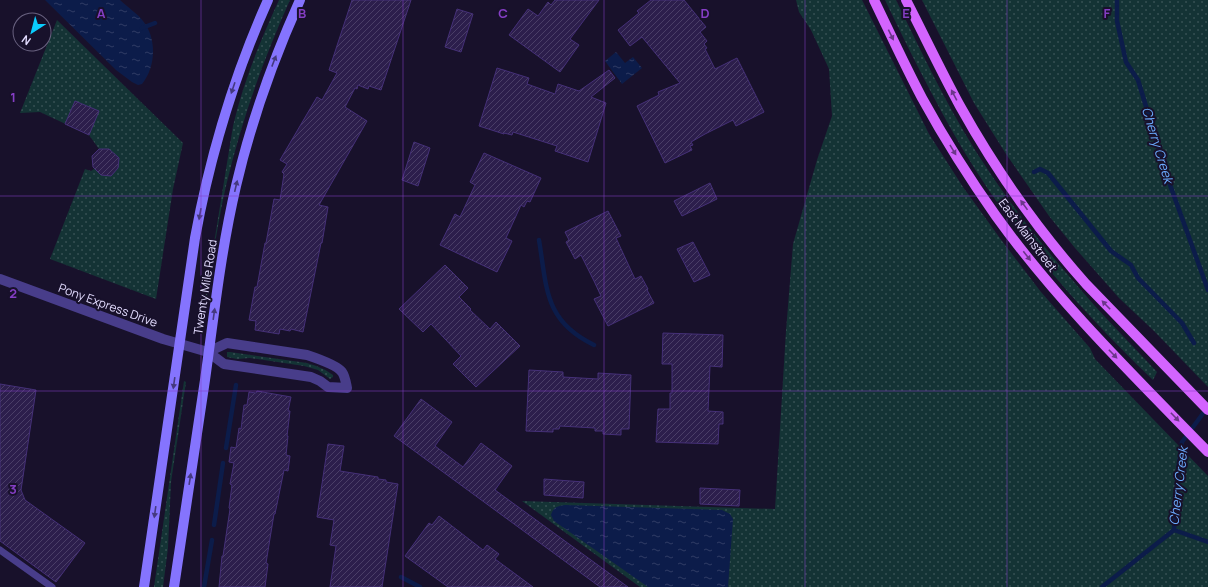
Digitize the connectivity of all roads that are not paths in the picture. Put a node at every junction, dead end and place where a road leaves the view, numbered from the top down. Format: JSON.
{"nodes":[{"id":1,"x":268,"y":0,"type":"edge"},
{"id":2,"x":300,"y":0,"type":"edge"},
{"id":3,"x":874,"y":0,"type":"edge"},
{"id":4,"x":906,"y":0,"type":"edge"},
{"id":5,"x":0,"y":279,"type":"edge"},
{"id":6,"x":180,"y":344,"type":"junction"},
{"id":7,"x":208,"y":352,"type":"junction"},
{"id":8,"x":1208,"y":410,"type":"edge"},
{"id":9,"x":1208,"y":452,"type":"edge"},
{"id":10,"x":0,"y":550,"type":"edge"},
{"id":11,"x":52,"y":587,"type":"edge"},
{"id":12,"x":144,"y":587,"type":"edge"},
{"id":13,"x":174,"y":587,"type":"edge"}],
"edges":[{"from":1,"to":6,"type":"main road","name":"Twenty Mile Road","one_way":true},
{"from":7,"to":2,"type":"main road","name":"Twenty Mile Road","one_way":true},
{"from":3,"to":9,"type":"main road","name":"East Mainstreet","one_way":true},
{"from":8,"to":4,"type":"main road","name":"East Mainstreet","one_way":true},
{"from":5,"to":6,"type":"street","name":"Pony Express Drive"},
{"from":6,"to":7,"type":"street","name":"Pony Express Drive"},
{"from":6,"to":12,"type":"main road","name":"Twenty Mile Road","one_way":true},
{"from":7,"to":7,"type":"street"},
{"from":13,"to":7,"type":"main road","name":"Twenty Mile Road","one_way":true},
{"from":10,"to":11,"type":"lane"}]}
